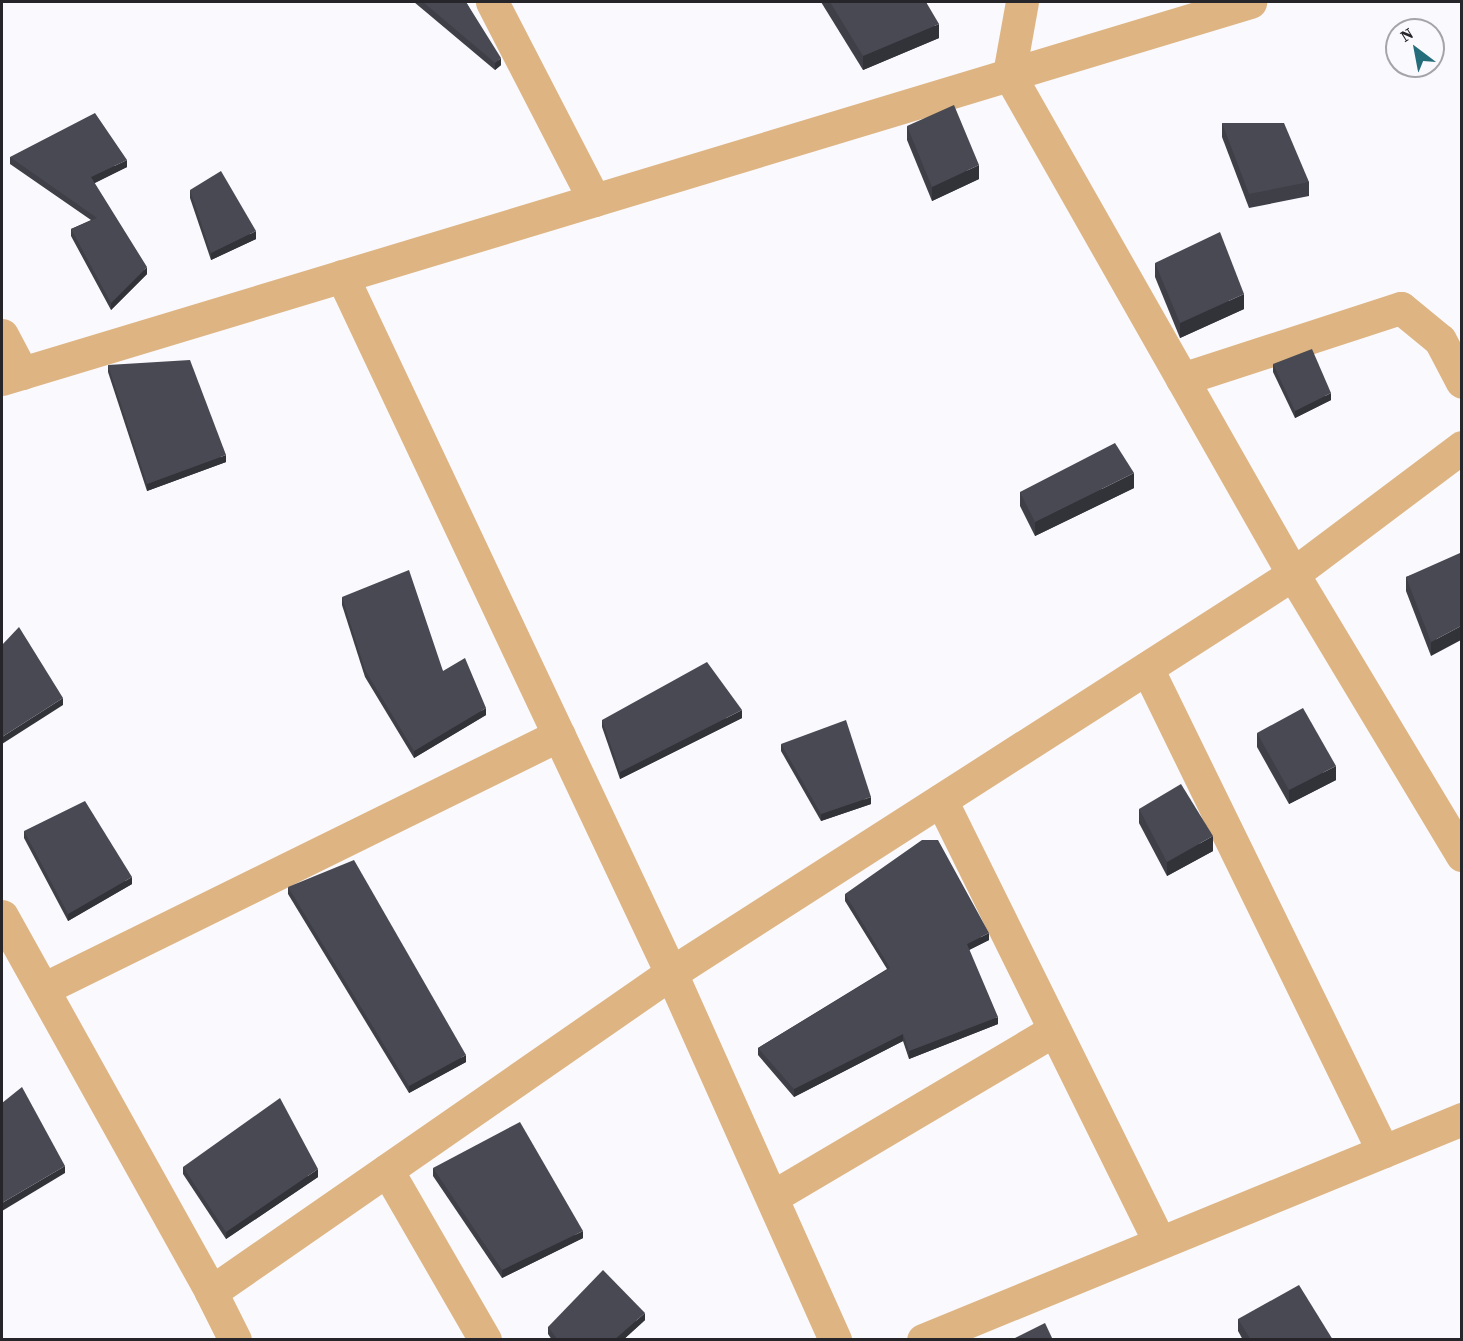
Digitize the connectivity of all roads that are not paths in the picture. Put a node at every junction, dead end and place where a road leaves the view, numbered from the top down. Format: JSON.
{"nodes":[{"id":1,"x":492,"y":2,"type":"edge"},
{"id":2,"x":1022,"y":2,"type":"edge"},
{"id":3,"x":1250,"y":2,"type":"edge"},
{"id":4,"x":1010,"y":74,"type":"junction"},
{"id":5,"x":594,"y":200,"type":"junction"},
{"id":6,"x":342,"y":276,"type":"junction"},
{"id":7,"x":2,"y":335,"type":"edge"},
{"id":8,"x":12,"y":376,"type":"edge"},
{"id":9,"x":1182,"y":379,"type":"junction"},
{"id":10,"x":1461,"y":382,"type":"edge"},
{"id":11,"x":1461,"y":447,"type":"edge"},
{"id":12,"x":1293,"y":574,"type":"junction"},
{"id":13,"x":1147,"y":668,"type":"junction"},
{"id":14,"x":559,"y":735,"type":"junction"},
{"id":15,"x":941,"y":800,"type":"junction"},
{"id":16,"x":1461,"y":855,"type":"edge"},
{"id":17,"x":2,"y":916,"type":"edge"},
{"id":18,"x":671,"y":973,"type":"junction"},
{"id":19,"x":43,"y":989,"type":"junction"},
{"id":20,"x":1053,"y":1031,"type":"junction"},
{"id":21,"x":1461,"y":1119,"type":"edge"},
{"id":22,"x":1383,"y":1151,"type":"junction"},
{"id":23,"x":387,"y":1170,"type":"junction"},
{"id":24,"x":771,"y":1197,"type":"junction"},
{"id":25,"x":1159,"y":1241,"type":"junction"},
{"id":26,"x":210,"y":1292,"type":"junction"},
{"id":27,"x":235,"y":1340,"type":"edge"},
{"id":28,"x":486,"y":1340,"type":"edge"},
{"id":29,"x":835,"y":1340,"type":"edge"},
{"id":30,"x":923,"y":1340,"type":"edge"}],
"edges":[{"from":1,"to":5,"type":"street"},
{"from":2,"to":4,"type":"street"},
{"from":3,"to":4,"type":"street"},
{"from":4,"to":5,"type":"street"},
{"from":4,"to":9,"type":"street"},
{"from":5,"to":6,"type":"street"},
{"from":6,"to":8,"type":"street"},
{"from":6,"to":14,"type":"street"},
{"from":7,"to":8,"type":"street"},
{"from":9,"to":10,"type":"street"},
{"from":9,"to":12,"type":"street"},
{"from":11,"to":12,"type":"street"},
{"from":12,"to":13,"type":"street"},
{"from":12,"to":16,"type":"street"},
{"from":13,"to":15,"type":"street"},
{"from":13,"to":22,"type":"street"},
{"from":14,"to":18,"type":"street"},
{"from":14,"to":19,"type":"street"},
{"from":15,"to":18,"type":"street"},
{"from":15,"to":20,"type":"street"},
{"from":17,"to":19,"type":"street"},
{"from":18,"to":23,"type":"street"},
{"from":18,"to":24,"type":"street"},
{"from":19,"to":26,"type":"street"},
{"from":20,"to":24,"type":"street"},
{"from":20,"to":25,"type":"street"},
{"from":21,"to":22,"type":"street"},
{"from":22,"to":25,"type":"street"},
{"from":23,"to":26,"type":"street"},
{"from":23,"to":28,"type":"street"},
{"from":24,"to":29,"type":"street"},
{"from":25,"to":30,"type":"street"},
{"from":26,"to":27,"type":"street"}]}
